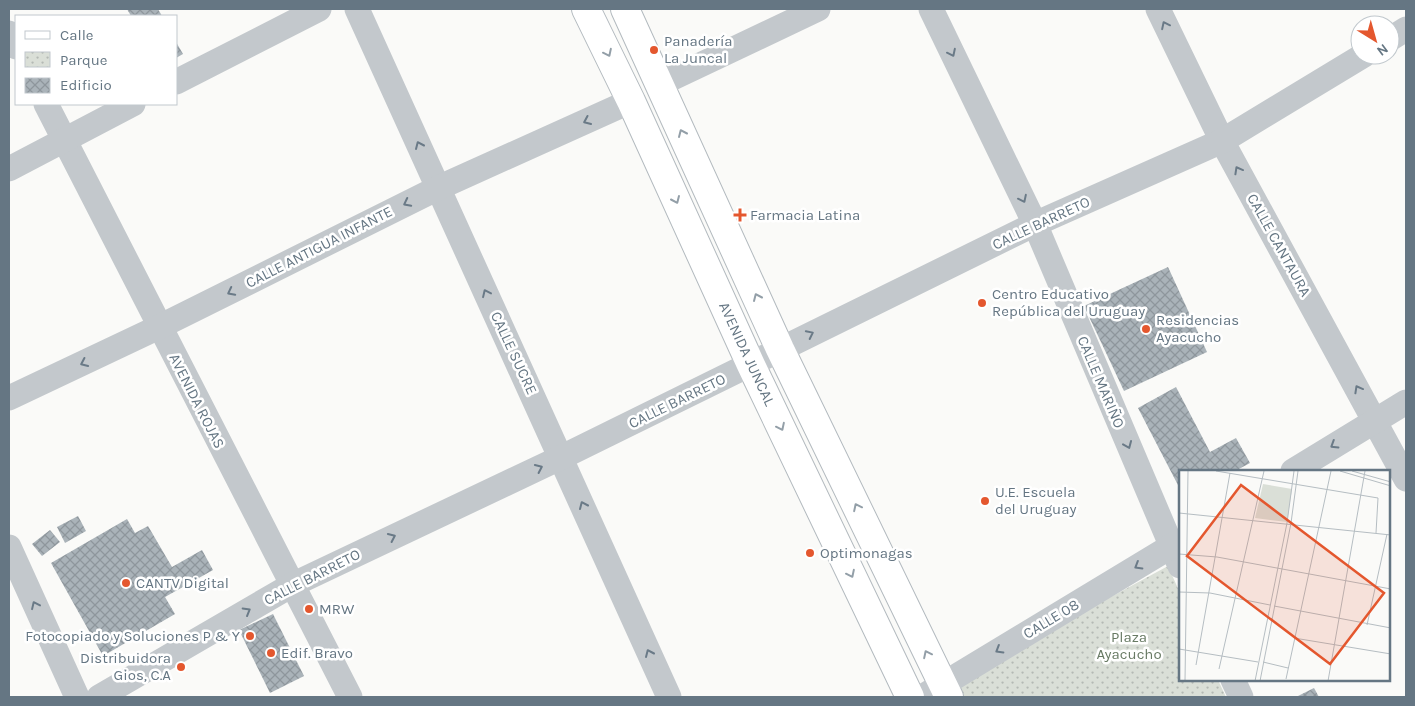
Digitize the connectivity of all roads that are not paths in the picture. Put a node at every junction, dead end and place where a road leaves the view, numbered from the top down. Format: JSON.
{"nodes":[{"id":1,"x":319,"y":9,"type":"edge"},
{"id":2,"x":357,"y":9,"type":"edge"},
{"id":3,"x":586,"y":9,"type":"edge"},
{"id":4,"x":625,"y":9,"type":"edge"},
{"id":5,"x":818,"y":9,"type":"edge"},
{"id":6,"x":931,"y":9,"type":"edge"},
{"id":7,"x":1158,"y":9,"type":"edge"},
{"id":8,"x":9,"y":33,"type":"edge"},
{"id":9,"x":15,"y":45,"type":"edge"},
{"id":10,"x":1350,"y":63,"type":"edge"},
{"id":11,"x":178,"y":81,"type":"edge"},
{"id":12,"x":660,"y":84,"type":"junction"},
{"id":13,"x":631,"y":101,"type":"junction"},
{"id":14,"x":47,"y":105,"type":"edge"},
{"id":15,"x":131,"y":105,"type":"edge"},
{"id":16,"x":64,"y":139,"type":"junction"},
{"id":17,"x":1222,"y":141,"type":"junction"},
{"id":18,"x":9,"y":169,"type":"edge"},
{"id":19,"x":438,"y":188,"type":"junction"},
{"id":20,"x":1035,"y":224,"type":"junction"},
{"id":21,"x":159,"y":327,"type":"junction"},
{"id":22,"x":780,"y":349,"type":"junction"},
{"id":23,"x":751,"y":365,"type":"junction"},
{"id":24,"x":9,"y":398,"type":"edge"},
{"id":25,"x":1406,"y":402,"type":"edge"},
{"id":26,"x":1375,"y":420,"type":"junction"},
{"id":27,"x":562,"y":457,"type":"junction"},
{"id":28,"x":1295,"y":470,"type":"edge"},
{"id":29,"x":1406,"y":478,"type":"edge"},
{"id":30,"x":9,"y":548,"type":"edge"},
{"id":31,"x":1177,"y":551,"type":"edge"},
{"id":32,"x":292,"y":585,"type":"junction"},
{"id":33,"x":1233,"y":681,"type":"edge"},
{"id":34,"x":937,"y":693,"type":"edge"},
{"id":35,"x":77,"y":697,"type":"edge"},
{"id":36,"x":99,"y":697,"type":"edge"},
{"id":37,"x":350,"y":697,"type":"edge"},
{"id":38,"x":670,"y":697,"type":"edge"},
{"id":39,"x":910,"y":697,"type":"edge"},
{"id":40,"x":1241,"y":697,"type":"edge"}],
"edges":[{"from":1,"to":11,"type":"street"},
{"from":19,"to":2,"type":"street","name":"CALLE SUCRE","one_way":true},
{"from":3,"to":13,"type":"street","name":"AVENIDA JUNCAL","one_way":true},
{"from":4,"to":12,"type":"street"},
{"from":5,"to":12,"type":"street"},
{"from":6,"to":20,"type":"street","name":"CALLE MARIÑO","one_way":true},
{"from":17,"to":7,"type":"street","name":"CALLE CANTAURA","one_way":true},
{"from":8,"to":9,"type":"street"},
{"from":10,"to":17,"type":"street","name":"CALLE BARRETO"},
{"from":22,"to":12,"type":"street","one_way":true},
{"from":13,"to":19,"type":"street","name":"CALLE ANTIGUA INFANTE","one_way":true},
{"from":13,"to":23,"type":"street","name":"AVENIDA JUNCAL","one_way":true},
{"from":14,"to":16,"type":"street","name":"AVENIDA ROJAS"},
{"from":15,"to":16,"type":"street"},
{"from":16,"to":18,"type":"street"},
{"from":16,"to":21,"type":"street","name":"AVENIDA ROJAS"},
{"from":17,"to":20,"type":"street","name":"CALLE BARRETO"},
{"from":26,"to":17,"type":"street","name":"CALLE CANTAURA","one_way":true},
{"from":19,"to":21,"type":"street","name":"CALLE ANTIGUA INFANTE","one_way":true},
{"from":27,"to":19,"type":"street","name":"CALLE SUCRE","one_way":true},
{"from":22,"to":20,"type":"street","name":"CALLE BARRETO","one_way":true},
{"from":20,"to":31,"type":"street","name":"CALLE MARIÑO","one_way":true},
{"from":21,"to":24,"type":"street","name":"CALLE ANTIGUA INFANTE","one_way":true},
{"from":21,"to":32,"type":"street","name":"AVENIDA ROJAS"},
{"from":22,"to":23,"type":"street","name":"CALLE BARRETO"},
{"from":34,"to":22,"type":"street","one_way":true},
{"from":23,"to":27,"type":"street","name":"CALLE BARRETO"},
{"from":23,"to":39,"type":"street","name":"AVENIDA JUNCAL","one_way":true},
{"from":25,"to":26,"type":"street"},
{"from":26,"to":28,"type":"street","one_way":true},
{"from":26,"to":29,"type":"street","name":"CALLE CANTAURA"},
{"from":32,"to":27,"type":"street","name":"CALLE BARRETO","one_way":true},
{"from":38,"to":27,"type":"street","name":"CALLE SUCRE","one_way":true},
{"from":35,"to":30,"type":"street","one_way":true},
{"from":31,"to":34,"type":"street","name":"CALLE 08","one_way":true},
{"from":36,"to":32,"type":"street","name":"CALLE BARRETO","one_way":true},
{"from":32,"to":37,"type":"street","name":"AVENIDA ROJAS"},
{"from":33,"to":40,"type":"street"}]}
